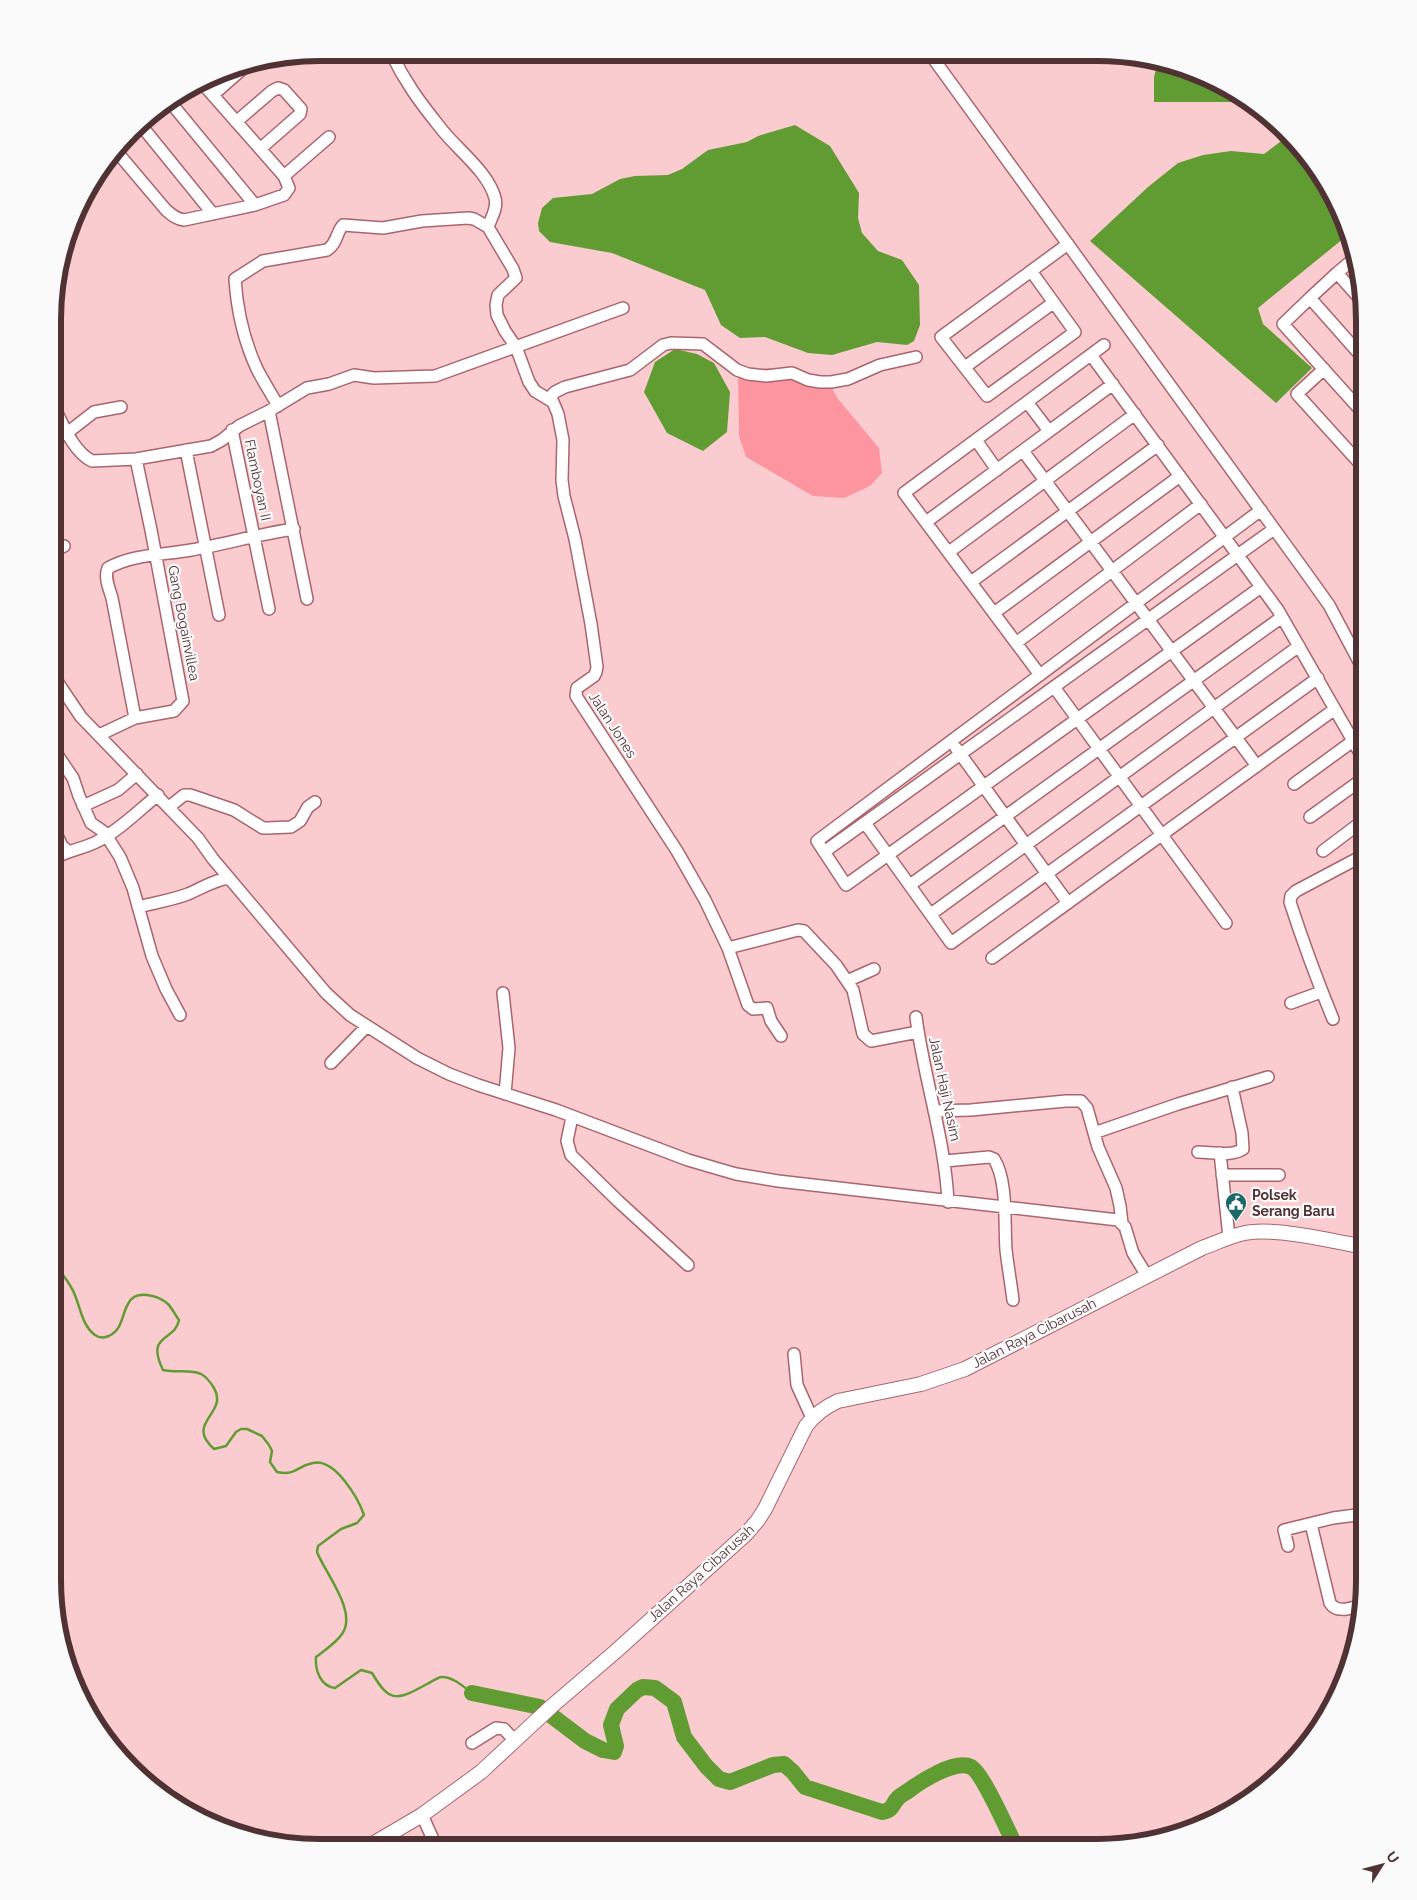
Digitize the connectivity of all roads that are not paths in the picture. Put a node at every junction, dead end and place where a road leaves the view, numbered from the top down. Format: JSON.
{"nodes":[{"id":1,"x":395,"y":61,"type":"edge"},
{"id":2,"x":935,"y":61,"type":"edge"},
{"id":3,"x":235,"y":76,"type":"edge"},
{"id":4,"x":206,"y":88,"type":"edge"},
{"id":5,"x":213,"y":95,"type":"junction"},
{"id":6,"x":174,"y":107,"type":"edge"},
{"id":7,"x":236,"y":122,"type":"junction"},
{"id":8,"x":144,"y":130,"type":"edge"},
{"id":9,"x":330,"y":137,"type":"dead end"},
{"id":10,"x":260,"y":149,"type":"junction"},
{"id":11,"x":120,"y":156,"type":"edge"},
{"id":12,"x":284,"y":176,"type":"junction"},
{"id":13,"x":255,"y":205,"type":"junction"},
{"id":14,"x":213,"y":214,"type":"junction"},
{"id":15,"x":488,"y":227,"type":"junction"},
{"id":16,"x":1068,"y":244,"type":"junction"},
{"id":17,"x":1349,"y":263,"type":"edge"},
{"id":18,"x":1031,"y":271,"type":"junction"},
{"id":19,"x":1337,"y":273,"type":"junction"},
{"id":20,"x":1354,"y":292,"type":"edge"},
{"id":21,"x":1310,"y":298,"type":"junction"},
{"id":22,"x":1053,"y":302,"type":"junction"},
{"id":23,"x":623,"y":308,"type":"dead end"},
{"id":24,"x":1104,"y":345,"type":"dead end"},
{"id":25,"x":516,"y":347,"type":"junction"},
{"id":26,"x":1356,"y":350,"type":"edge"},
{"id":27,"x":1091,"y":355,"type":"junction"},
{"id":28,"x":916,"y":357,"type":"dead end"},
{"id":29,"x":965,"y":367,"type":"junction"},
{"id":30,"x":1324,"y":370,"type":"junction"},
{"id":31,"x":1113,"y":384,"type":"junction"},
{"id":32,"x":549,"y":398,"type":"junction"},
{"id":33,"x":1027,"y":402,"type":"junction"},
{"id":34,"x":1356,"y":405,"type":"edge"},
{"id":35,"x":121,"y":407,"type":"dead end"},
{"id":36,"x":273,"y":408,"type":"junction"},
{"id":37,"x":1135,"y":414,"type":"junction"},
{"id":38,"x":61,"y":421,"type":"edge"},
{"id":39,"x":232,"y":430,"type":"junction"},
{"id":40,"x":1049,"y":431,"type":"junction"},
{"id":41,"x":67,"y":433,"type":"junction"},
{"id":42,"x":61,"y":435,"type":"edge"},
{"id":43,"x":976,"y":440,"type":"junction"},
{"id":44,"x":1158,"y":446,"type":"junction"},
{"id":45,"x":186,"y":450,"type":"junction"},
{"id":46,"x":1023,"y":451,"type":"junction"},
{"id":47,"x":136,"y":459,"type":"junction"},
{"id":48,"x":1356,"y":459,"type":"edge"},
{"id":49,"x":997,"y":470,"type":"junction"},
{"id":50,"x":1180,"y":476,"type":"junction"},
{"id":51,"x":1045,"y":480,"type":"junction"},
{"id":52,"x":1201,"y":504,"type":"junction"},
{"id":53,"x":1261,"y":510,"type":"junction"},
{"id":54,"x":1068,"y":511,"type":"junction"},
{"id":55,"x":926,"y":522,"type":"junction"},
{"id":56,"x":1274,"y":528,"type":"junction"},
{"id":57,"x":294,"y":529,"type":"junction"},
{"id":58,"x":255,"y":536,"type":"junction"},
{"id":59,"x":1225,"y":537,"type":"junction"},
{"id":60,"x":1091,"y":542,"type":"junction"},
{"id":61,"x":206,"y":547,"type":"junction"},
{"id":62,"x":949,"y":552,"type":"junction"},
{"id":63,"x":155,"y":554,"type":"junction"},
{"id":64,"x":1238,"y":555,"type":"junction"},
{"id":65,"x":1112,"y":570,"type":"junction"},
{"id":66,"x":971,"y":582,"type":"junction"},
{"id":67,"x":1261,"y":586,"type":"junction"},
{"id":68,"x":307,"y":599,"type":"dead end"},
{"id":69,"x":1136,"y":603,"type":"junction"},
{"id":70,"x":269,"y":609,"type":"dead end"},
{"id":71,"x":994,"y":613,"type":"junction"},
{"id":72,"x":219,"y":615,"type":"dead end"},
{"id":73,"x":1282,"y":617,"type":"junction"},
{"id":74,"x":1148,"y":619,"type":"junction"},
{"id":75,"x":1016,"y":642,"type":"junction"},
{"id":76,"x":1299,"y":646,"type":"junction"},
{"id":77,"x":1172,"y":651,"type":"junction"},
{"id":78,"x":1356,"y":657,"type":"edge"},
{"id":79,"x":1040,"y":675,"type":"junction"},
{"id":80,"x":1318,"y":678,"type":"junction"},
{"id":81,"x":1194,"y":680,"type":"junction"},
{"id":82,"x":1054,"y":686,"type":"junction"},
{"id":83,"x":61,"y":687,"type":"edge"},
{"id":84,"x":1214,"y":708,"type":"junction"},
{"id":85,"x":1335,"y":709,"type":"junction"},
{"id":86,"x":135,"y":718,"type":"junction"},
{"id":87,"x":1077,"y":718,"type":"junction"},
{"id":88,"x":99,"y":735,"type":"junction"},
{"id":89,"x":1236,"y":737,"type":"junction"},
{"id":90,"x":951,"y":741,"type":"junction"},
{"id":91,"x":1353,"y":741,"type":"junction"},
{"id":92,"x":1356,"y":746,"type":"edge"},
{"id":93,"x":1099,"y":749,"type":"junction"},
{"id":94,"x":960,"y":754,"type":"junction"},
{"id":95,"x":61,"y":760,"type":"edge"},
{"id":96,"x":1258,"y":766,"type":"junction"},
{"id":97,"x":137,"y":774,"type":"junction"},
{"id":98,"x":1120,"y":777,"type":"junction"},
{"id":99,"x":1294,"y":784,"type":"dead end"},
{"id":100,"x":1356,"y":784,"type":"edge"},
{"id":101,"x":984,"y":786,"type":"junction"},
{"id":102,"x":158,"y":795,"type":"junction"},
{"id":103,"x":315,"y":802,"type":"dead end"},
{"id":104,"x":83,"y":806,"type":"junction"},
{"id":105,"x":1141,"y":806,"type":"junction"},
{"id":106,"x":169,"y":807,"type":"junction"},
{"id":107,"x":1006,"y":816,"type":"junction"},
{"id":108,"x":1310,"y":817,"type":"dead end"},
{"id":109,"x":864,"y":822,"type":"junction"},
{"id":110,"x":1356,"y":826,"type":"edge"},
{"id":111,"x":1162,"y":835,"type":"junction"},
{"id":112,"x":107,"y":836,"type":"junction"},
{"id":113,"x":61,"y":844,"type":"edge"},
{"id":114,"x":1026,"y":845,"type":"junction"},
{"id":115,"x":1322,"y":851,"type":"dead end"},
{"id":116,"x":69,"y":852,"type":"junction"},
{"id":117,"x":824,"y":852,"type":"junction"},
{"id":118,"x":61,"y":855,"type":"edge"},
{"id":119,"x":888,"y":855,"type":"junction"},
{"id":120,"x":1356,"y":859,"type":"edge"},
{"id":121,"x":1047,"y":874,"type":"junction"},
{"id":122,"x":229,"y":878,"type":"junction"},
{"id":123,"x":910,"y":885,"type":"junction"},
{"id":124,"x":1068,"y":903,"type":"junction"},
{"id":125,"x":138,"y":907,"type":"junction"},
{"id":126,"x":931,"y":914,"type":"junction"},
{"id":127,"x":1226,"y":923,"type":"dead end"},
{"id":128,"x":728,"y":948,"type":"junction"},
{"id":129,"x":992,"y":958,"type":"dead end"},
{"id":130,"x":874,"y":969,"type":"dead end"},
{"id":131,"x":847,"y":981,"type":"junction"},
{"id":132,"x":503,"y":992,"type":"dead end"},
{"id":133,"x":1321,"y":992,"type":"junction"},
{"id":134,"x":1291,"y":1003,"type":"dead end"},
{"id":135,"x":180,"y":1015,"type":"dead end"},
{"id":136,"x":916,"y":1017,"type":"dead end"},
{"id":137,"x":1333,"y":1019,"type":"dead end"},
{"id":138,"x":366,"y":1027,"type":"junction"},
{"id":139,"x":918,"y":1032,"type":"junction"},
{"id":140,"x":781,"y":1036,"type":"dead end"},
{"id":141,"x":331,"y":1063,"type":"dead end"},
{"id":142,"x":1268,"y":1077,"type":"dead end"},
{"id":143,"x":1232,"y":1087,"type":"junction"},
{"id":144,"x":505,"y":1094,"type":"junction"},
{"id":145,"x":934,"y":1111,"type":"junction"},
{"id":146,"x":572,"y":1117,"type":"junction"},
{"id":147,"x":1094,"y":1133,"type":"junction"},
{"id":148,"x":1198,"y":1152,"type":"dead end"},
{"id":149,"x":1220,"y":1154,"type":"junction"},
{"id":150,"x":945,"y":1161,"type":"junction"},
{"id":151,"x":1222,"y":1175,"type":"junction"},
{"id":152,"x":1279,"y":1175,"type":"dead end"},
{"id":153,"x":948,"y":1202,"type":"junction"},
{"id":154,"x":1004,"y":1209,"type":"junction"},
{"id":155,"x":1122,"y":1223,"type":"junction"},
{"id":156,"x":1229,"y":1237,"type":"junction"},
{"id":157,"x":1356,"y":1245,"type":"edge"},
{"id":158,"x":688,"y":1265,"type":"dead end"},
{"id":159,"x":1147,"y":1276,"type":"junction"},
{"id":160,"x":1013,"y":1300,"type":"dead end"},
{"id":161,"x":794,"y":1354,"type":"dead end"},
{"id":162,"x":812,"y":1418,"type":"junction"},
{"id":163,"x":1356,"y":1515,"type":"edge"},
{"id":164,"x":1311,"y":1524,"type":"junction"},
{"id":165,"x":1288,"y":1546,"type":"dead end"},
{"id":166,"x":1354,"y":1607,"type":"edge"},
{"id":167,"x":515,"y":1741,"type":"junction"},
{"id":168,"x":472,"y":1743,"type":"dead end"},
{"id":169,"x":422,"y":1815,"type":"junction"},
{"id":170,"x":383,"y":1839,"type":"edge"},
{"id":171,"x":433,"y":1839,"type":"edge"}],
"edges":[{"from":1,"to":15,"type":"street"},
{"from":2,"to":16,"type":"street"},
{"from":3,"to":5,"type":"street"},
{"from":4,"to":5,"type":"street"},
{"from":5,"to":7,"type":"street"},
{"from":6,"to":13,"type":"street"},
{"from":7,"to":10,"type":"street"},
{"from":7,"to":10,"type":"street"},
{"from":8,"to":14,"type":"street"},
{"from":9,"to":12,"type":"street"},
{"from":10,"to":12,"type":"street"},
{"from":11,"to":14,"type":"street"},
{"from":12,"to":13,"type":"street"},
{"from":13,"to":14,"type":"street"},
{"from":15,"to":25,"type":"street","name":"Jalan Jones"},
{"from":15,"to":36,"type":"street"},
{"from":16,"to":18,"type":"street"},
{"from":16,"to":53,"type":"street"},
{"from":17,"to":19,"type":"street"},
{"from":18,"to":22,"type":"street"},
{"from":18,"to":29,"type":"street"},
{"from":19,"to":20,"type":"street"},
{"from":19,"to":21,"type":"street"},
{"from":21,"to":26,"type":"street"},
{"from":21,"to":30,"type":"street"},
{"from":22,"to":29,"type":"street"},
{"from":22,"to":29,"type":"street"},
{"from":23,"to":25,"type":"street"},
{"from":24,"to":27,"type":"street"},
{"from":25,"to":32,"type":"street","name":"Jalan Jones"},
{"from":25,"to":36,"type":"street"},
{"from":27,"to":31,"type":"street"},
{"from":27,"to":33,"type":"street"},
{"from":28,"to":32,"type":"street"},
{"from":30,"to":34,"type":"street"},
{"from":30,"to":48,"type":"street"},
{"from":31,"to":37,"type":"street"},
{"from":31,"to":40,"type":"street"},
{"from":32,"to":128,"type":"street","name":"Jalan Jones"},
{"from":33,"to":40,"type":"street"},
{"from":33,"to":43,"type":"street"},
{"from":35,"to":41,"type":"street"},
{"from":36,"to":39,"type":"street"},
{"from":36,"to":57,"type":"street"},
{"from":37,"to":44,"type":"street"},
{"from":37,"to":51,"type":"street"},
{"from":38,"to":41,"type":"street"},
{"from":39,"to":45,"type":"street"},
{"from":39,"to":58,"type":"street","name":"Flamboyan II"},
{"from":40,"to":46,"type":"street"},
{"from":41,"to":42,"type":"street"},
{"from":41,"to":47,"type":"street"},
{"from":43,"to":49,"type":"street"},
{"from":43,"to":55,"type":"street"},
{"from":44,"to":50,"type":"street"},
{"from":44,"to":54,"type":"street"},
{"from":45,"to":47,"type":"street"},
{"from":45,"to":61,"type":"street"},
{"from":46,"to":49,"type":"street"},
{"from":46,"to":51,"type":"street"},
{"from":47,"to":63,"type":"street","name":"Gang Bogainvillea"},
{"from":49,"to":55,"type":"street"},
{"from":50,"to":52,"type":"street"},
{"from":50,"to":60,"type":"street"},
{"from":51,"to":54,"type":"street"},
{"from":51,"to":62,"type":"street"},
{"from":52,"to":59,"type":"street"},
{"from":52,"to":65,"type":"street"},
{"from":53,"to":56,"type":"street"},
{"from":53,"to":59,"type":"street"},
{"from":54,"to":60,"type":"street"},
{"from":54,"to":66,"type":"street"},
{"from":55,"to":62,"type":"street"},
{"from":56,"to":64,"type":"street"},
{"from":56,"to":78,"type":"street"},
{"from":57,"to":58,"type":"street"},
{"from":57,"to":68,"type":"street"},
{"from":58,"to":61,"type":"street"},
{"from":58,"to":70,"type":"street","name":"Flamboyan II"},
{"from":59,"to":64,"type":"street"},
{"from":59,"to":69,"type":"street"},
{"from":60,"to":65,"type":"street"},
{"from":60,"to":71,"type":"street"},
{"from":61,"to":63,"type":"street"},
{"from":61,"to":72,"type":"street"},
{"from":62,"to":66,"type":"street"},
{"from":63,"to":86,"type":"street"},
{"from":63,"to":86,"type":"street","name":"Gang Bogainvillea"},
{"from":64,"to":67,"type":"street"},
{"from":64,"to":74,"type":"street"},
{"from":65,"to":69,"type":"street"},
{"from":65,"to":75,"type":"street"},
{"from":66,"to":71,"type":"street"},
{"from":67,"to":73,"type":"street"},
{"from":67,"to":77,"type":"street"},
{"from":69,"to":74,"type":"street"},
{"from":69,"to":79,"type":"street"},
{"from":71,"to":75,"type":"street"},
{"from":73,"to":76,"type":"street"},
{"from":73,"to":81,"type":"street"},
{"from":74,"to":77,"type":"street"},
{"from":74,"to":82,"type":"street"},
{"from":75,"to":79,"type":"street"},
{"from":76,"to":80,"type":"street"},
{"from":76,"to":84,"type":"street"},
{"from":77,"to":81,"type":"street"},
{"from":77,"to":87,"type":"street"},
{"from":79,"to":90,"type":"street"},
{"from":80,"to":85,"type":"street"},
{"from":80,"to":89,"type":"street"},
{"from":81,"to":84,"type":"street"},
{"from":81,"to":93,"type":"street"},
{"from":82,"to":87,"type":"street"},
{"from":82,"to":94,"type":"street"},
{"from":83,"to":88,"type":"street"},
{"from":84,"to":89,"type":"street"},
{"from":84,"to":98,"type":"street"},
{"from":85,"to":91,"type":"street"},
{"from":85,"to":96,"type":"street"},
{"from":86,"to":88,"type":"street","name":"Gang Bogainvillea"},
{"from":87,"to":93,"type":"street"},
{"from":87,"to":101,"type":"street"},
{"from":88,"to":97,"type":"street"},
{"from":89,"to":96,"type":"street"},
{"from":89,"to":105,"type":"street"},
{"from":90,"to":94,"type":"street"},
{"from":90,"to":117,"type":"street"},
{"from":91,"to":92,"type":"street"},
{"from":91,"to":99,"type":"street"},
{"from":93,"to":98,"type":"street"},
{"from":93,"to":107,"type":"street"},
{"from":94,"to":101,"type":"street"},
{"from":94,"to":109,"type":"street"},
{"from":95,"to":104,"type":"street"},
{"from":96,"to":111,"type":"street"},
{"from":97,"to":102,"type":"street"},
{"from":97,"to":104,"type":"street"},
{"from":98,"to":105,"type":"street"},
{"from":98,"to":114,"type":"street"},
{"from":100,"to":108,"type":"street"},
{"from":101,"to":107,"type":"street"},
{"from":101,"to":119,"type":"street"},
{"from":102,"to":106,"type":"street"},
{"from":102,"to":112,"type":"street"},
{"from":103,"to":106,"type":"street"},
{"from":104,"to":112,"type":"street"},
{"from":105,"to":111,"type":"street"},
{"from":105,"to":121,"type":"street"},
{"from":106,"to":122,"type":"street"},
{"from":107,"to":114,"type":"street"},
{"from":107,"to":123,"type":"street"},
{"from":109,"to":117,"type":"street"},
{"from":109,"to":119,"type":"street"},
{"from":110,"to":115,"type":"street"},
{"from":111,"to":124,"type":"street"},
{"from":111,"to":127,"type":"street"},
{"from":112,"to":116,"type":"street"},
{"from":112,"to":125,"type":"street"},
{"from":113,"to":116,"type":"street"},
{"from":114,"to":121,"type":"street"},
{"from":114,"to":126,"type":"street"},
{"from":116,"to":118,"type":"street"},
{"from":117,"to":119,"type":"street"},
{"from":119,"to":123,"type":"street"},
{"from":120,"to":133,"type":"street"},
{"from":121,"to":124,"type":"street"},
{"from":121,"to":126,"type":"street"},
{"from":122,"to":125,"type":"street"},
{"from":122,"to":138,"type":"street"},
{"from":123,"to":126,"type":"street"},
{"from":124,"to":129,"type":"street"},
{"from":125,"to":135,"type":"street"},
{"from":128,"to":131,"type":"street","name":"Jalan Haji Nasim"},
{"from":128,"to":140,"type":"street","name":"Jalan Jones"},
{"from":130,"to":131,"type":"street"},
{"from":131,"to":139,"type":"street","name":"Jalan Haji Nasim"},
{"from":132,"to":144,"type":"street"},
{"from":133,"to":134,"type":"street"},
{"from":133,"to":137,"type":"street"},
{"from":136,"to":139,"type":"street"},
{"from":138,"to":141,"type":"street"},
{"from":138,"to":144,"type":"street"},
{"from":139,"to":145,"type":"street","name":"Jalan Haji Nasim"},
{"from":142,"to":143,"type":"street"},
{"from":143,"to":147,"type":"street"},
{"from":143,"to":149,"type":"street"},
{"from":144,"to":146,"type":"street"},
{"from":145,"to":147,"type":"street"},
{"from":145,"to":150,"type":"street","name":"Jalan Haji Nasim"},
{"from":146,"to":153,"type":"street"},
{"from":146,"to":158,"type":"street"},
{"from":147,"to":155,"type":"street"},
{"from":148,"to":149,"type":"street"},
{"from":149,"to":151,"type":"street"},
{"from":150,"to":153,"type":"street","name":"Jalan Haji Nasim"},
{"from":150,"to":154,"type":"street"},
{"from":151,"to":152,"type":"street"},
{"from":151,"to":156,"type":"street"},
{"from":153,"to":154,"type":"street"},
{"from":154,"to":155,"type":"street"},
{"from":154,"to":160,"type":"street"},
{"from":155,"to":159,"type":"street"},
{"from":156,"to":157,"type":"main road","name":"Jalan Raya Cibarusah"},
{"from":156,"to":159,"type":"main road","name":"Jalan Raya Cibarusah"},
{"from":159,"to":162,"type":"main road","name":"Jalan Raya Cibarusah"},
{"from":161,"to":162,"type":"street"},
{"from":162,"to":167,"type":"main road","name":"Jalan Raya Cibarusah"},
{"from":163,"to":164,"type":"street"},
{"from":164,"to":165,"type":"street"},
{"from":164,"to":166,"type":"street"},
{"from":167,"to":168,"type":"street"},
{"from":167,"to":169,"type":"main road","name":"Jalan Raya Cibarusah"},
{"from":169,"to":170,"type":"main road","name":"Jalan Raya Cibarusah"},
{"from":169,"to":171,"type":"street"}]}
